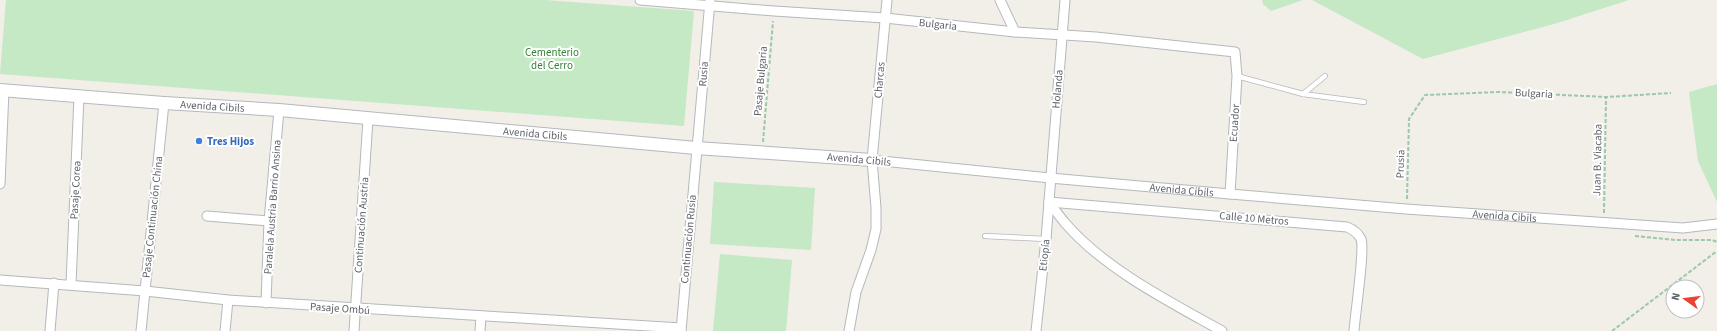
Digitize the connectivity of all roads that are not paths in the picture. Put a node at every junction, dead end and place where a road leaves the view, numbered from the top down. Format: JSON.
{"nodes":[{"id":1,"x":640,"y":0,"type":"edge"},
{"id":2,"x":887,"y":0,"type":"edge"},
{"id":3,"x":1000,"y":0,"type":"edge"},
{"id":4,"x":1065,"y":0,"type":"edge"},
{"id":5,"x":709,"y":3,"type":"edge"},
{"id":6,"x":885,"y":18,"type":"junction"},
{"id":7,"x":1016,"y":32,"type":"junction"},
{"id":8,"x":1062,"y":36,"type":"junction"},
{"id":9,"x":1234,"y":52,"type":"joint"},
{"id":10,"x":1237,"y":76,"type":"junction"},
{"id":11,"x":1325,"y":76,"type":"dead end"},
{"id":12,"x":2,"y":90,"type":"edge"},
{"id":13,"x":1303,"y":94,"type":"junction"},
{"id":14,"x":79,"y":96,"type":"junction"},
{"id":15,"x":1364,"y":102,"type":"dead end"},
{"id":16,"x":164,"y":103,"type":"junction"},
{"id":17,"x":279,"y":110,"type":"junction"},
{"id":18,"x":368,"y":119,"type":"junction"},
{"id":19,"x":696,"y":148,"type":"junction"},
{"id":20,"x":872,"y":160,"type":"junction"},
{"id":21,"x":1050,"y":178,"type":"junction"},
{"id":22,"x":0,"y":184,"type":"edge"},
{"id":23,"x":1230,"y":194,"type":"junction"},
{"id":24,"x":1049,"y":202,"type":"junction"},
{"id":25,"x":207,"y":216,"type":"dead end"},
{"id":26,"x":269,"y":221,"type":"junction"},
{"id":27,"x":1717,"y":224,"type":"edge"},
{"id":28,"x":985,"y":236,"type":"dead end"},
{"id":29,"x":1046,"y":239,"type":"junction"},
{"id":30,"x":0,"y":280,"type":"edge"},
{"id":31,"x":54,"y":283,"type":"junction"},
{"id":32,"x":71,"y":284,"type":"junction"},
{"id":33,"x":145,"y":290,"type":"junction"},
{"id":34,"x":228,"y":300,"type":"junction"},
{"id":35,"x":266,"y":303,"type":"junction"},
{"id":36,"x":356,"y":309,"type":"junction"},
{"id":37,"x":481,"y":316,"type":"junction"},
{"id":38,"x":609,"y":328,"type":"edge"},
{"id":39,"x":681,"y":329,"type":"edge"},
{"id":40,"x":50,"y":331,"type":"edge"},
{"id":41,"x":141,"y":331,"type":"edge"},
{"id":42,"x":225,"y":331,"type":"edge"},
{"id":43,"x":354,"y":331,"type":"edge"},
{"id":44,"x":480,"y":331,"type":"edge"},
{"id":45,"x":849,"y":331,"type":"edge"},
{"id":46,"x":1036,"y":331,"type":"edge"},
{"id":47,"x":1222,"y":331,"type":"edge"},
{"id":48,"x":1354,"y":331,"type":"edge"}],
"edges":[{"from":1,"to":5,"type":"street","name":"Bulgaria"},
{"from":2,"to":6,"type":"street","name":"Charcas"},
{"from":3,"to":7,"type":"street"},
{"from":4,"to":8,"type":"street","name":"Holanda"},
{"from":5,"to":6,"type":"street","name":"Bulgaria"},
{"from":5,"to":19,"type":"street","name":"Rusia"},
{"from":6,"to":7,"type":"street","name":"Bulgaria"},
{"from":6,"to":20,"type":"street","name":"Charcas"},
{"from":7,"to":8,"type":"street","name":"Bulgaria"},
{"from":8,"to":9,"type":"street","name":"Bulgaria"},
{"from":8,"to":21,"type":"street","name":"Holanda"},
{"from":9,"to":10,"type":"street","name":"Ecuador"},
{"from":10,"to":13,"type":"lane"},
{"from":10,"to":23,"type":"street","name":"Ecuador"},
{"from":11,"to":13,"type":"lane"},
{"from":12,"to":14,"type":"street","name":"Avenida Cibils"},
{"from":12,"to":22,"type":"street"},
{"from":13,"to":15,"type":"lane"},
{"from":14,"to":16,"type":"street","name":"Avenida Cibils"},
{"from":14,"to":32,"type":"street","name":"Pasaje Corea"},
{"from":16,"to":17,"type":"street","name":"Avenida Cibils"},
{"from":16,"to":33,"type":"street","name":"Pasaje Continuación China"},
{"from":17,"to":18,"type":"street","name":"Avenida Cibils"},
{"from":17,"to":26,"type":"street","name":"Paralela Austria Barrio Ansina"},
{"from":18,"to":19,"type":"street","name":"Avenida Cibils"},
{"from":18,"to":36,"type":"street","name":"Continuación Austria"},
{"from":19,"to":20,"type":"street","name":"Avenida Cibils"},
{"from":19,"to":39,"type":"street","name":"Continuación Rusia"},
{"from":20,"to":21,"type":"street","name":"Avenida Cibils"},
{"from":20,"to":45,"type":"street","name":"Charcas"},
{"from":21,"to":23,"type":"street","name":"Avenida Cibils"},
{"from":21,"to":24,"type":"street","name":"Etiopía"},
{"from":23,"to":27,"type":"street","name":"Avenida Cibils"},
{"from":24,"to":29,"type":"street","name":"Etiopía"},
{"from":24,"to":47,"type":"street"},
{"from":24,"to":48,"type":"street","name":"Calle 10 Metros"},
{"from":25,"to":26,"type":"street"},
{"from":26,"to":35,"type":"street","name":"Paralela Austria Barrio Ansina"},
{"from":28,"to":29,"type":"lane"},
{"from":29,"to":46,"type":"street","name":"Etiopía"},
{"from":30,"to":31,"type":"street","name":"Pasaje Ombú"},
{"from":31,"to":32,"type":"street","name":"Pasaje Ombú"},
{"from":31,"to":40,"type":"street"},
{"from":32,"to":33,"type":"street","name":"Pasaje Ombú"},
{"from":33,"to":34,"type":"street","name":"Pasaje Ombú"},
{"from":33,"to":41,"type":"street","name":"Pasaje Continuación China"},
{"from":34,"to":35,"type":"street","name":"Pasaje Ombú"},
{"from":34,"to":42,"type":"street"},
{"from":35,"to":36,"type":"street","name":"Pasaje Ombú"},
{"from":36,"to":37,"type":"street","name":"Pasaje Ombú"},
{"from":36,"to":43,"type":"street","name":"Continuación Austria"},
{"from":37,"to":38,"type":"street","name":"Pasaje Ombú"},
{"from":37,"to":44,"type":"street"},
{"from":38,"to":39,"type":"street","name":"Pasaje Ombú"}]}
